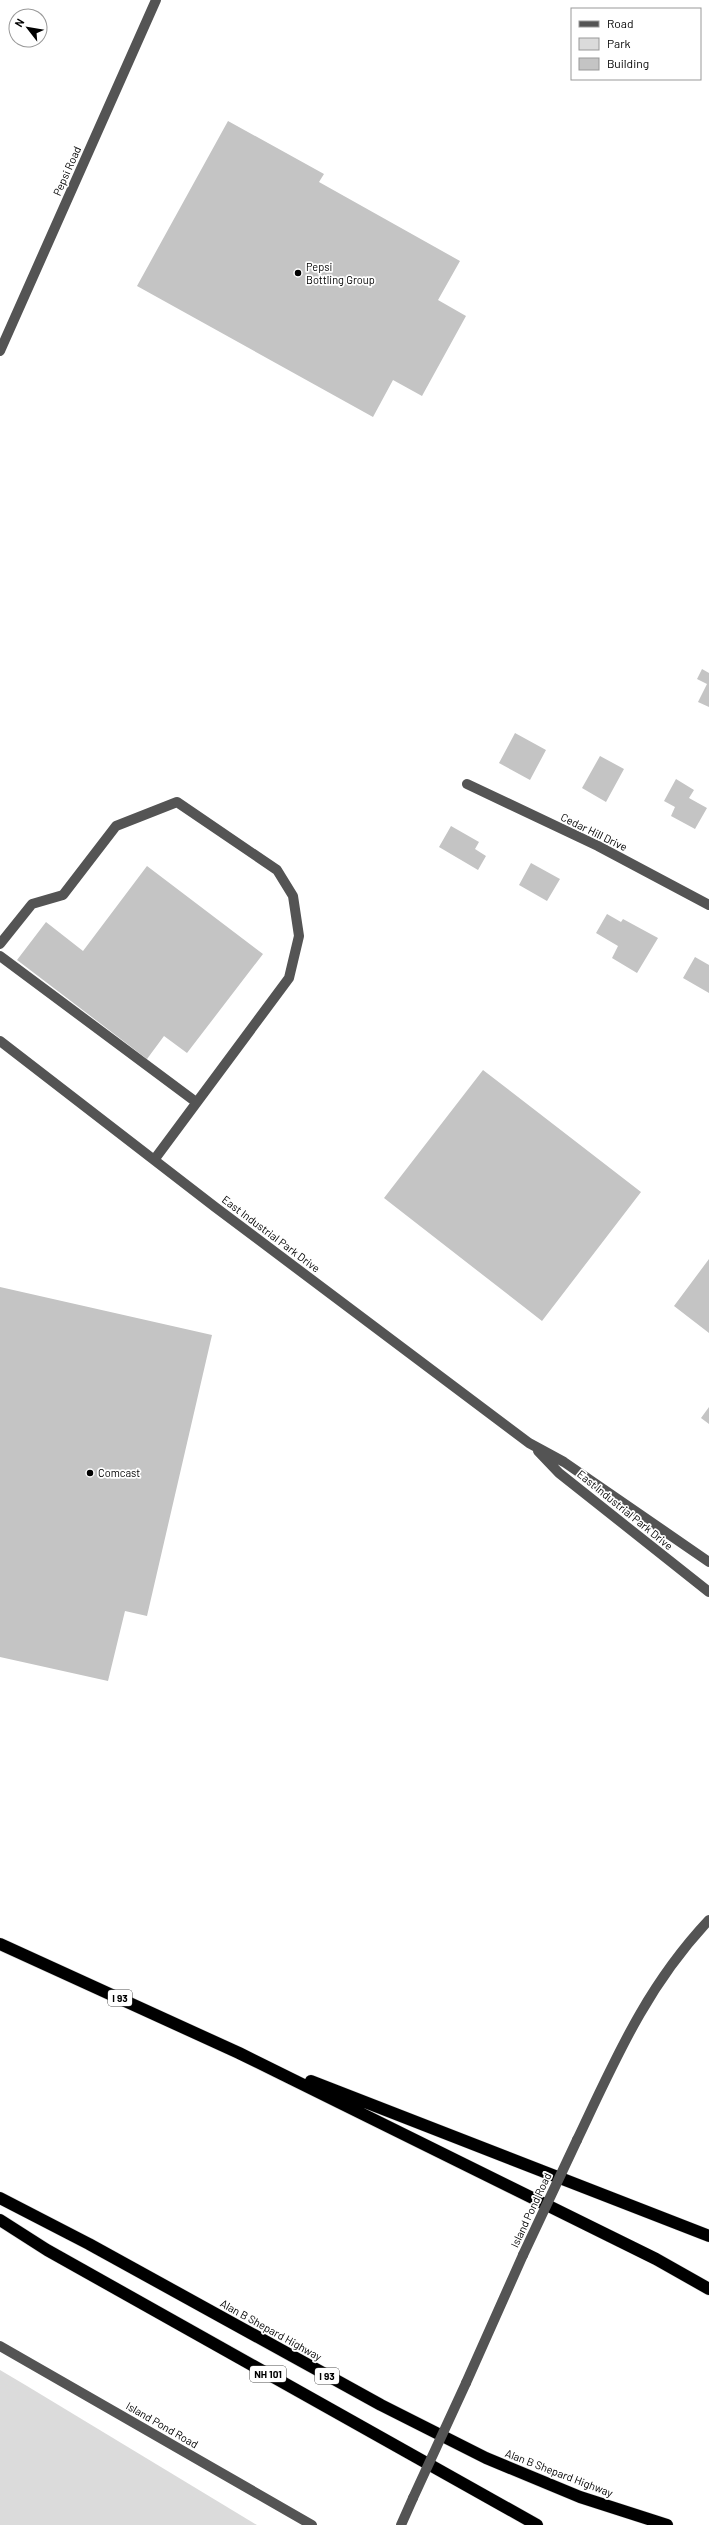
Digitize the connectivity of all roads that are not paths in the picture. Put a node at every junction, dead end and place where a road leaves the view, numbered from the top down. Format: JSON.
{"nodes":[{"id":1,"x":156,"y":0,"type":"edge"},
{"id":2,"x":0,"y":351,"type":"edge"},
{"id":3,"x":467,"y":784,"type":"dead end"},
{"id":4,"x":709,"y":905,"type":"edge"},
{"id":5,"x":0,"y":944,"type":"edge"},
{"id":6,"x":0,"y":956,"type":"edge"},
{"id":7,"x":0,"y":1041,"type":"edge"},
{"id":8,"x":196,"y":1102,"type":"junction"},
{"id":9,"x":154,"y":1160,"type":"junction"},
{"id":10,"x":529,"y":1443,"type":"junction"},
{"id":11,"x":709,"y":1562,"type":"edge"},
{"id":12,"x":709,"y":1592,"type":"edge"},
{"id":13,"x":709,"y":1920,"type":"edge"},
{"id":14,"x":0,"y":1944,"type":"edge"},
{"id":15,"x":239,"y":2053,"type":"junction"},
{"id":16,"x":0,"y":2198,"type":"edge"},
{"id":17,"x":0,"y":2220,"type":"edge"},
{"id":18,"x":709,"y":2236,"type":"edge"},
{"id":19,"x":709,"y":2289,"type":"edge"},
{"id":20,"x":0,"y":2346,"type":"edge"},
{"id":21,"x":312,"y":2525,"type":"edge"},
{"id":22,"x":401,"y":2525,"type":"edge"},
{"id":23,"x":537,"y":2525,"type":"edge"},
{"id":24,"x":668,"y":2525,"type":"edge"}],
"edges":[{"from":1,"to":2,"type":"street","name":"Pepsi Road"},
{"from":3,"to":4,"type":"street","name":"Cedar Hill Drive"},
{"from":5,"to":8,"type":"street"},
{"from":6,"to":8,"type":"street"},
{"from":7,"to":9,"type":"street","name":"East Industrial Park Drive"},
{"from":8,"to":9,"type":"street"},
{"from":9,"to":10,"type":"street","name":"East Industrial Park Drive"},
{"from":10,"to":11,"type":"street","name":"East Industrial Park Drive"},
{"from":10,"to":12,"type":"street","name":"East Industrial Park Drive"},
{"from":13,"to":22,"type":"street","name":"Island Pond Road","bridge":true},
{"from":14,"to":15,"type":"highway","number":"I 93"},
{"from":15,"to":18,"type":"highway","number":"I 93"},
{"from":15,"to":19,"type":"highway"},
{"from":16,"to":24,"type":"highway","name":"Alan B Shepard Highway","number":"I 93"},
{"from":17,"to":23,"type":"highway","number":"NH 101"},
{"from":20,"to":21,"type":"street","name":"Island Pond Road"}]}
